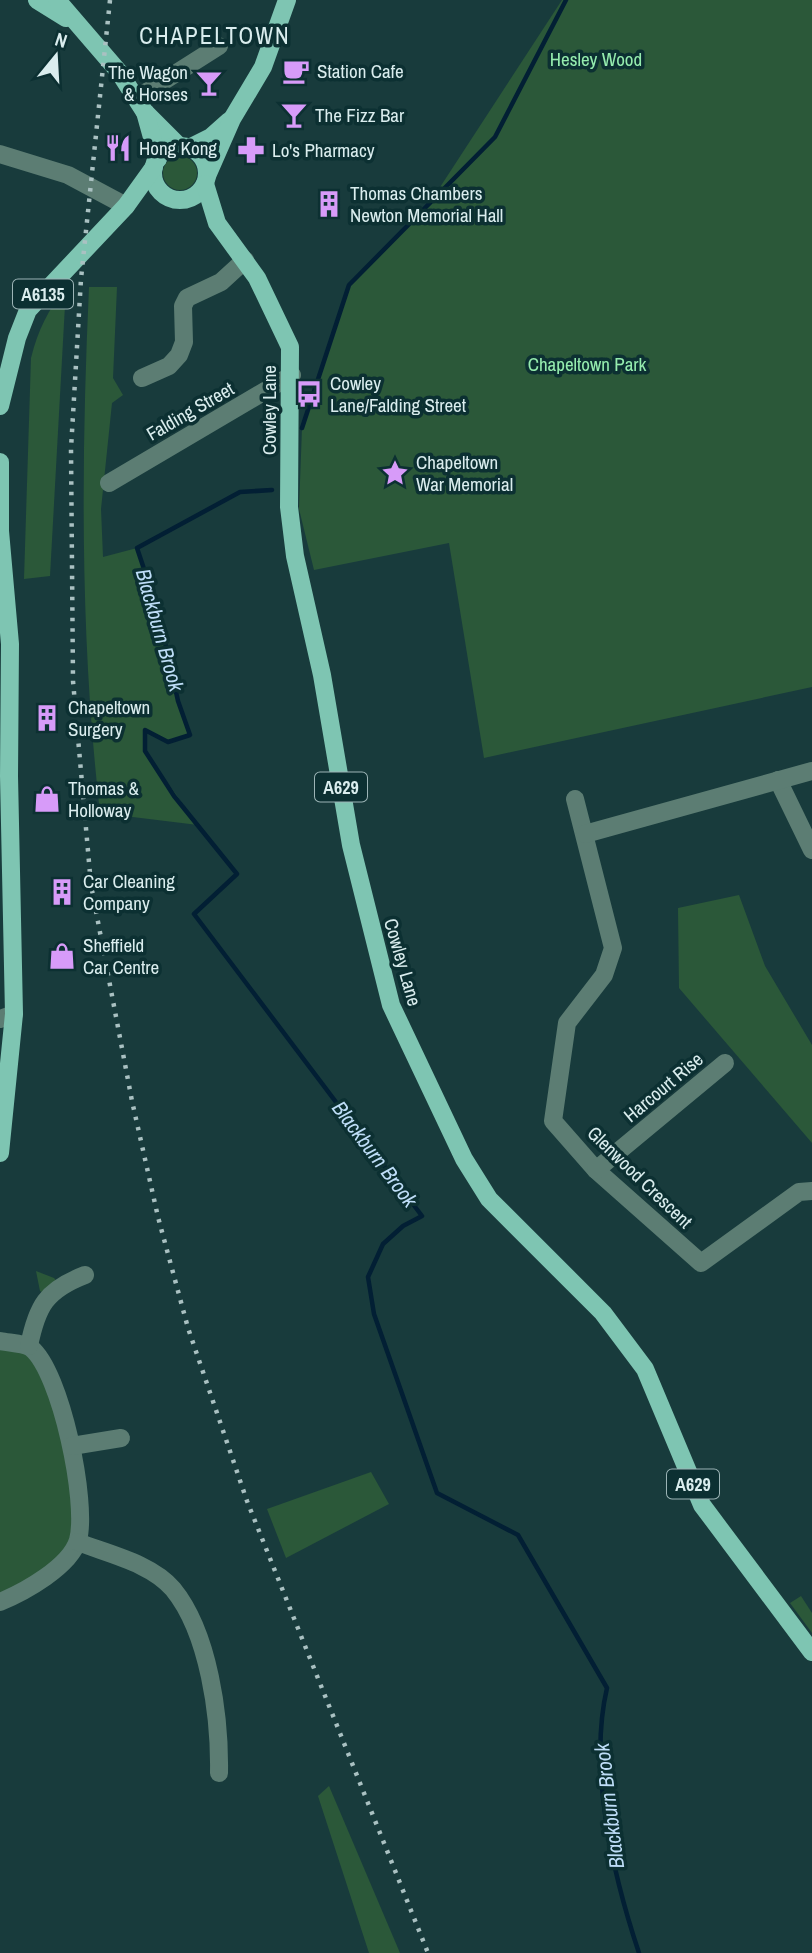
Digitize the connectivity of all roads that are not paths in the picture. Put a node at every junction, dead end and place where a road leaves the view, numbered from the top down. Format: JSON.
{"nodes":[{"id":1,"x":37,"y":0,"type":"edge"},
{"id":2,"x":57,"y":0,"type":"edge"},
{"id":3,"x":287,"y":0,"type":"edge"},
{"id":4,"x":75,"y":23,"type":"junction"},
{"id":5,"x":219,"y":46,"type":"dead end"},
{"id":6,"x":141,"y":105,"type":"junction"},
{"id":7,"x":232,"y":119,"type":"junction"},
{"id":8,"x":185,"y":147,"type":"junction"},
{"id":9,"x":0,"y":154,"type":"edge"},
{"id":10,"x":156,"y":163,"type":"junction"},
{"id":11,"x":206,"y":180,"type":"junction"},
{"id":12,"x":172,"y":199,"type":"junction"},
{"id":13,"x":125,"y":206,"type":"junction"},
{"id":14,"x":217,"y":223,"type":"junction"},
{"id":15,"x":245,"y":260,"type":"junction"},
{"id":16,"x":292,"y":375,"type":"junction"},
{"id":17,"x":142,"y":378,"type":"dead end"},
{"id":18,"x":0,"y":406,"type":"edge"},
{"id":19,"x":0,"y":462,"type":"edge"},
{"id":20,"x":109,"y":484,"type":"dead end"},
{"id":21,"x":5,"y":647,"type":"edge"},
{"id":22,"x":812,"y":771,"type":"edge"},
{"id":23,"x":778,"y":780,"type":"junction"},
{"id":24,"x":575,"y":799,"type":"dead end"},
{"id":25,"x":585,"y":834,"type":"junction"},
{"id":26,"x":812,"y":850,"type":"edge"},
{"id":27,"x":7,"y":1016,"type":"edge"},
{"id":28,"x":725,"y":1063,"type":"dead end"},
{"id":29,"x":0,"y":1153,"type":"edge"},
{"id":30,"x":596,"y":1170,"type":"junction"},
{"id":31,"x":812,"y":1191,"type":"edge"},
{"id":32,"x":85,"y":1275,"type":"dead end"},
{"id":33,"x":0,"y":1342,"type":"edge"},
{"id":34,"x":29,"y":1346,"type":"junction"},
{"id":35,"x":125,"y":1437,"type":"dead end"},
{"id":36,"x":72,"y":1446,"type":"junction"},
{"id":37,"x":78,"y":1542,"type":"junction"},
{"id":38,"x":0,"y":1602,"type":"edge"},
{"id":39,"x":812,"y":1652,"type":"edge"},
{"id":40,"x":219,"y":1773,"type":"dead end"}],
"edges":[{"from":1,"to":4,"type":"main road"},
{"from":2,"to":4,"type":"main road"},
{"from":3,"to":7,"type":"main road","number":"A6135"},
{"from":4,"to":6,"type":"main road"},
{"from":5,"to":6,"type":"street"},
{"from":6,"to":8,"type":"main road"},
{"from":6,"to":10,"type":"main road"},
{"from":7,"to":8,"type":"main road","number":"A6135"},
{"from":7,"to":11,"type":"main road","number":"A6135"},
{"from":8,"to":10,"type":"main road","number":"A6135"},
{"from":8,"to":11,"type":"main road"},
{"from":9,"to":13,"type":"street"},
{"from":10,"to":12,"type":"main road"},
{"from":10,"to":13,"type":"main road","number":"A6135"},
{"from":11,"to":12,"type":"main road"},
{"from":11,"to":14,"type":"main road","name":"Cowley Lane","number":"A629"},
{"from":12,"to":13,"type":"main road"},
{"from":12,"to":14,"type":"main road","name":"Cowley Lane","number":"A629"},
{"from":13,"to":18,"type":"main road","number":"A6135"},
{"from":14,"to":15,"type":"main road","name":"Cowley Lane","number":"A629"},
{"from":15,"to":16,"type":"main road","name":"Cowley Lane","number":"A629"},
{"from":15,"to":17,"type":"street"},
{"from":16,"to":20,"type":"street","name":"Falding Street"},
{"from":16,"to":39,"type":"main road","name":"Cowley Lane","number":"A629"},
{"from":19,"to":21,"type":"main road"},
{"from":21,"to":27,"type":"main road"},
{"from":22,"to":23,"type":"street"},
{"from":23,"to":25,"type":"street"},
{"from":23,"to":26,"type":"street"},
{"from":24,"to":25,"type":"street","name":"Glenwood Crescent"},
{"from":25,"to":30,"type":"street","name":"Glenwood Crescent"},
{"from":27,"to":29,"type":"main road"},
{"from":28,"to":30,"type":"street","name":"Harcourt Rise"},
{"from":30,"to":31,"type":"street","name":"Glenwood Crescent"},
{"from":32,"to":34,"type":"street"},
{"from":33,"to":34,"type":"street"},
{"from":34,"to":36,"type":"street"},
{"from":35,"to":36,"type":"street"},
{"from":36,"to":37,"type":"street"},
{"from":37,"to":38,"type":"street"},
{"from":37,"to":40,"type":"street"}]}
